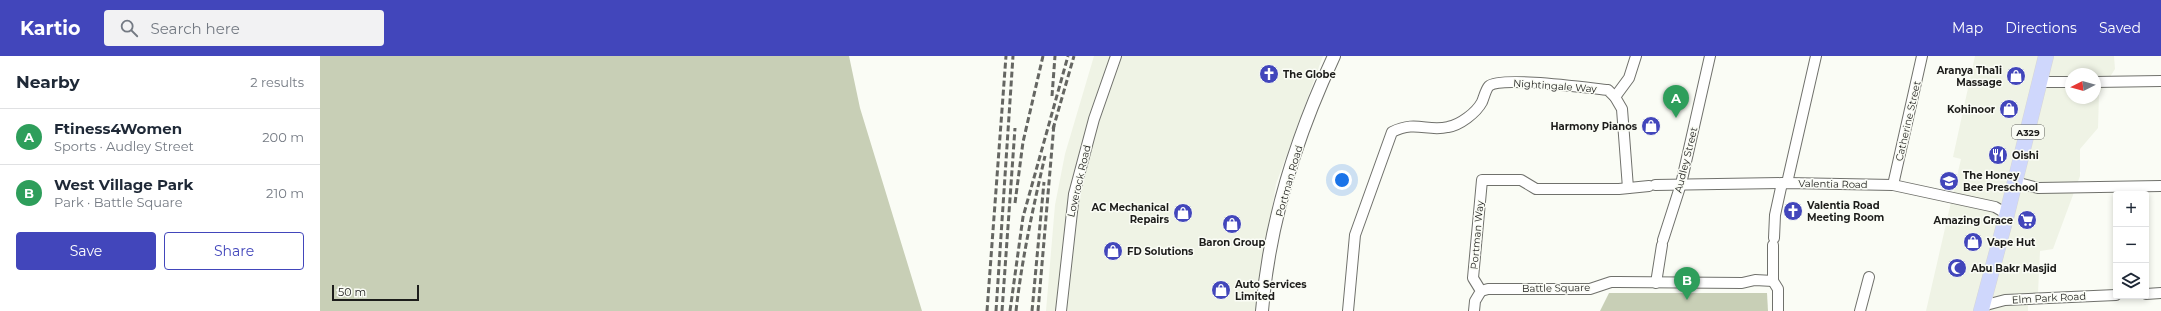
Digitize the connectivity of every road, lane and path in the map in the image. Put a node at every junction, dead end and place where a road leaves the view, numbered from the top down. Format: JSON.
{"nodes":[{"id":1,"x":1116,"y":56,"type":"edge"},
{"id":2,"x":1334,"y":56,"type":"edge"},
{"id":3,"x":1636,"y":56,"type":"edge"},
{"id":4,"x":1710,"y":56,"type":"edge"},
{"id":5,"x":1816,"y":56,"type":"edge"},
{"id":6,"x":1922,"y":56,"type":"edge"},
{"id":7,"x":2046,"y":56,"type":"edge"},
{"id":8,"x":2161,"y":81,"type":"edge"},
{"id":9,"x":2041,"y":82,"type":"junction"},
{"id":10,"x":2065,"y":82,"type":"edge"},
{"id":11,"x":2101,"y":82,"type":"edge"},
{"id":12,"x":1615,"y":98,"type":"junction"},
{"id":13,"x":1482,"y":180,"type":"joint"},
{"id":14,"x":2015,"y":182,"type":"junction"},
{"id":15,"x":1785,"y":183,"type":"junction"},
{"id":16,"x":1681,"y":184,"type":"junction"},
{"id":17,"x":1893,"y":185,"type":"junction"},
{"id":18,"x":2161,"y":186,"type":"edge"},
{"id":19,"x":1628,"y":188,"type":"junction"},
{"id":20,"x":2007,"y":214,"type":"junction"},
{"id":21,"x":1869,"y":277,"type":"dead end"},
{"id":22,"x":1773,"y":281,"type":"junction"},
{"id":23,"x":1656,"y":283,"type":"junction"},
{"id":24,"x":1481,"y":291,"type":"junction"},
{"id":25,"x":2161,"y":293,"type":"edge"},
{"id":26,"x":2149,"y":294,"type":"edge"},
{"id":27,"x":2113,"y":295,"type":"edge"},
{"id":28,"x":1981,"y":309,"type":"edge"},
{"id":29,"x":1061,"y":311,"type":"edge"},
{"id":30,"x":1262,"y":311,"type":"edge"},
{"id":31,"x":1348,"y":311,"type":"edge"},
{"id":32,"x":1474,"y":311,"type":"edge"},
{"id":33,"x":1778,"y":311,"type":"edge"},
{"id":34,"x":1860,"y":311,"type":"edge"}],
"edges":[{"from":1,"to":29,"type":"street","name":"Loverock Road"},
{"from":2,"to":30,"type":"street","name":"Portman Road"},
{"from":3,"to":12,"type":"street"},
{"from":4,"to":16,"type":"street","name":"Audley Street"},
{"from":5,"to":15,"type":"street"},
{"from":6,"to":17,"type":"street","name":"Catherine Street"},
{"from":7,"to":9,"type":"main road","number":"A329"},
{"from":8,"to":11,"type":"street"},
{"from":9,"to":10,"type":"street"},
{"from":9,"to":14,"type":"main road","number":"A329"},
{"from":12,"to":19,"type":"street"},
{"from":12,"to":31,"type":"street","name":"Nightingale Way"},
{"from":13,"to":19,"type":"street","name":"Valentia Road"},
{"from":13,"to":24,"type":"street","name":"Portman Way"},
{"from":14,"to":18,"type":"street"},
{"from":14,"to":20,"type":"main road","number":"A329"},
{"from":15,"to":16,"type":"street","name":"Valentia Road"},
{"from":15,"to":17,"type":"street","name":"Valentia Road"},
{"from":15,"to":22,"type":"street"},
{"from":16,"to":19,"type":"street","name":"Valentia Road"},
{"from":16,"to":23,"type":"street","name":"Audley Street"},
{"from":17,"to":20,"type":"street","name":"Valentia Road"},
{"from":20,"to":28,"type":"main road","number":"A329"},
{"from":21,"to":34,"type":"street"},
{"from":22,"to":23,"type":"street","name":"Battle Square"},
{"from":22,"to":33,"type":"street"},
{"from":23,"to":24,"type":"street","name":"Battle Square"},
{"from":24,"to":32,"type":"street"},
{"from":25,"to":26,"type":"street"},
{"from":27,"to":28,"type":"street","name":"Elm Park Road"}]}
